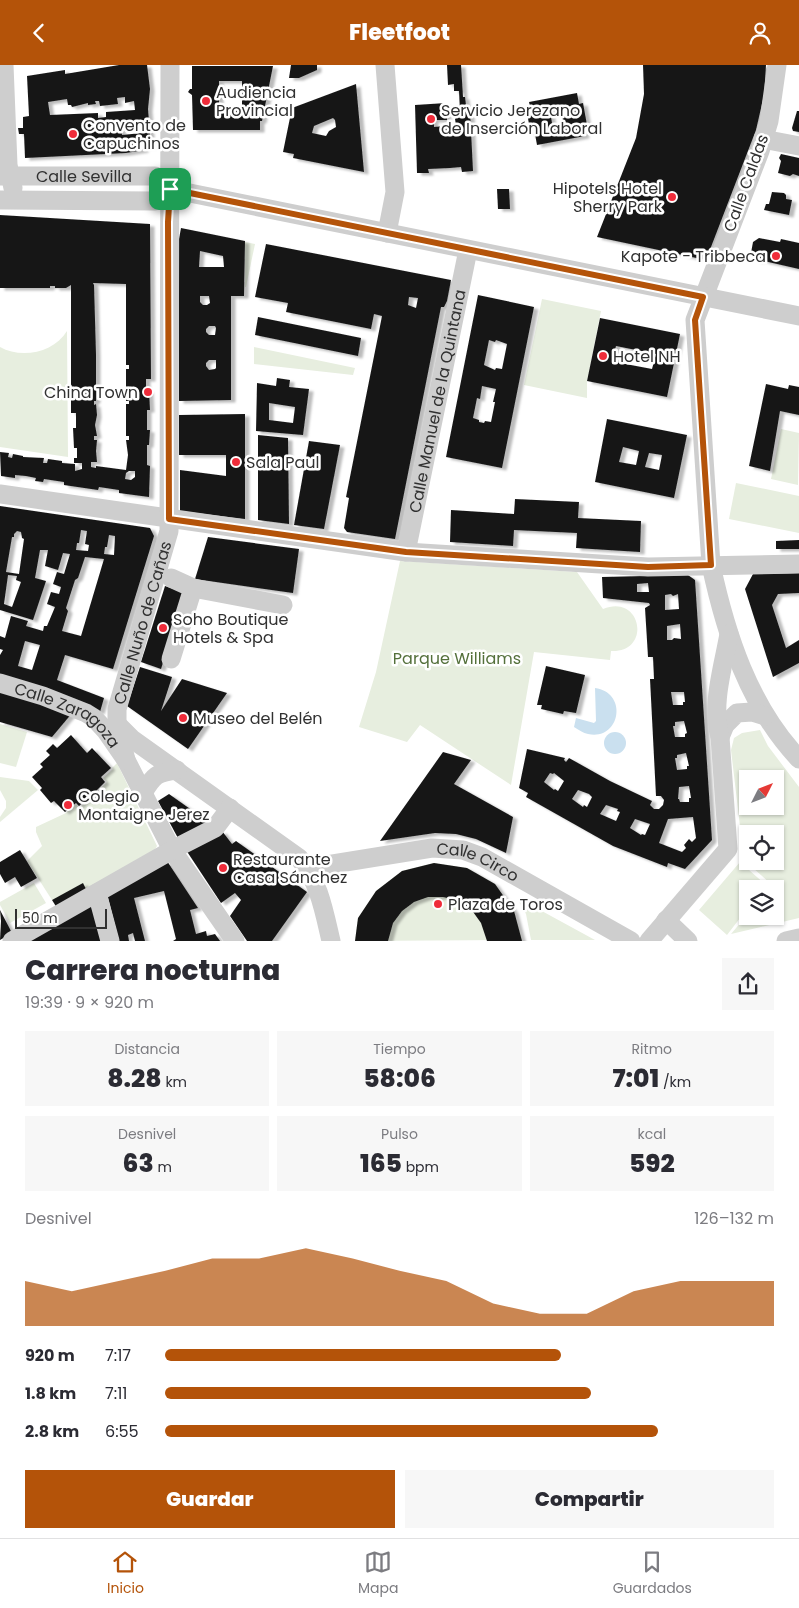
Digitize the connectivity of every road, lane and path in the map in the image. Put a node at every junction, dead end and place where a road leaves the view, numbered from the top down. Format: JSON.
{"nodes":[{"id":1,"x":4,"y":65,"type":"edge"},
{"id":2,"x":170,"y":65,"type":"edge"},
{"id":3,"x":385,"y":65,"type":"edge"},
{"id":4,"x":776,"y":65,"type":"edge"},
{"id":5,"x":764,"y":139,"type":"junction"},
{"id":6,"x":799,"y":146,"type":"edge"},
{"id":7,"x":5,"y":176,"type":"edge"},
{"id":8,"x":170,"y":189,"type":"junction"},
{"id":9,"x":8,"y":199,"type":"edge"},
{"id":10,"x":387,"y":233,"type":"junction"},
{"id":11,"x":468,"y":250,"type":"junction"},
{"id":12,"x":703,"y":297,"type":"junction"},
{"id":13,"x":799,"y":316,"type":"edge"},
{"id":14,"x":0,"y":494,"type":"edge"},
{"id":15,"x":169,"y":519,"type":"junction"},
{"id":16,"x":406,"y":552,"type":"junction"},
{"id":17,"x":799,"y":564,"type":"edge"},
{"id":18,"x":711,"y":565,"type":"junction"},
{"id":19,"x":171,"y":578,"type":"dead end"},
{"id":20,"x":193,"y":588,"type":"junction"},
{"id":21,"x":283,"y":605,"type":"dead end"},
{"id":22,"x":729,"y":634,"type":"junction"},
{"id":23,"x":171,"y":659,"type":"dead end"},
{"id":24,"x":0,"y":683,"type":"edge"},
{"id":25,"x":751,"y":690,"type":"junction"},
{"id":26,"x":737,"y":713,"type":"junction"},
{"id":27,"x":764,"y":715,"type":"junction"},
{"id":28,"x":116,"y":724,"type":"junction"},
{"id":29,"x":720,"y":737,"type":"junction"},
{"id":30,"x":799,"y":759,"type":"edge"},
{"id":31,"x":126,"y":760,"type":"junction"},
{"id":32,"x":177,"y":770,"type":"junction"},
{"id":33,"x":143,"y":793,"type":"junction"},
{"id":34,"x":230,"y":808,"type":"junction"},
{"id":35,"x":172,"y":850,"type":"junction"},
{"id":36,"x":308,"y":868,"type":"junction"},
{"id":37,"x":97,"y":893,"type":"junction"},
{"id":38,"x":666,"y":920,"type":"junction"},
{"id":39,"x":799,"y":938,"type":"edge"},
{"id":40,"x":12,"y":941,"type":"edge"},
{"id":41,"x":110,"y":941,"type":"edge"},
{"id":42,"x":235,"y":941,"type":"edge"},
{"id":43,"x":331,"y":941,"type":"edge"},
{"id":44,"x":631,"y":941,"type":"edge"},
{"id":45,"x":649,"y":941,"type":"edge"},
{"id":46,"x":688,"y":941,"type":"edge"},
{"id":47,"x":786,"y":941,"type":"edge"}],
"edges":[{"from":1,"to":7,"type":"street"},
{"from":2,"to":8,"type":"street","name":"Calle Nuño de Cañas"},
{"from":3,"to":10,"type":"street"},
{"from":4,"to":5,"type":"street","name":"Calle Caldas"},
{"from":5,"to":6,"type":"street"},
{"from":5,"to":12,"type":"street","name":"Calle Caldas"},
{"from":7,"to":8,"type":"street","name":"Calle Sevilla"},
{"from":7,"to":9,"type":"street"},
{"from":8,"to":9,"type":"street","name":"Calle Sevilla"},
{"from":8,"to":10,"type":"street"},
{"from":8,"to":15,"type":"street","name":"Calle Nuño de Cañas"},
{"from":10,"to":11,"type":"street"},
{"from":11,"to":12,"type":"street"},
{"from":11,"to":16,"type":"street","name":"Calle Manuel de la Quintana"},
{"from":12,"to":13,"type":"street"},
{"from":12,"to":18,"type":"street","name":"Calle Caldas"},
{"from":14,"to":15,"type":"street"},
{"from":15,"to":16,"type":"street"},
{"from":15,"to":28,"type":"street","name":"Calle Nuño de Cañas"},
{"from":16,"to":18,"type":"street"},
{"from":17,"to":18,"type":"street"},
{"from":18,"to":22,"type":"street","name":"Calle Caldas"},
{"from":19,"to":20,"type":"street"},
{"from":20,"to":21,"type":"street"},
{"from":20,"to":23,"type":"street"},
{"from":22,"to":25,"type":"street","name":"Calle Caldas"},
{"from":22,"to":29,"type":"street"},
{"from":24,"to":31,"type":"street","name":"Calle Zaragoza"},
{"from":25,"to":26,"type":"street"},
{"from":25,"to":27,"type":"street","name":"Calle Caldas"},
{"from":26,"to":27,"type":"street"},
{"from":26,"to":29,"type":"street"},
{"from":27,"to":30,"type":"street","name":"Calle Caldas"},
{"from":28,"to":31,"type":"street","name":"Calle Zaragoza"},
{"from":28,"to":32,"type":"street"},
{"from":29,"to":38,"type":"street"},
{"from":31,"to":33,"type":"street","name":"Calle Zaragoza"},
{"from":32,"to":33,"type":"street"},
{"from":32,"to":34,"type":"street"},
{"from":33,"to":35,"type":"street","name":"Calle Zaragoza"},
{"from":34,"to":35,"type":"street"},
{"from":34,"to":36,"type":"street"},
{"from":35,"to":37,"type":"street"},
{"from":35,"to":42,"type":"street","name":"Calle Zaragoza"},
{"from":36,"to":43,"type":"street"},
{"from":36,"to":44,"type":"street","name":"Calle Circo"},
{"from":37,"to":40,"type":"street"},
{"from":37,"to":41,"type":"street"},
{"from":38,"to":45,"type":"street"},
{"from":38,"to":46,"type":"street"},
{"from":39,"to":47,"type":"street"}]}
